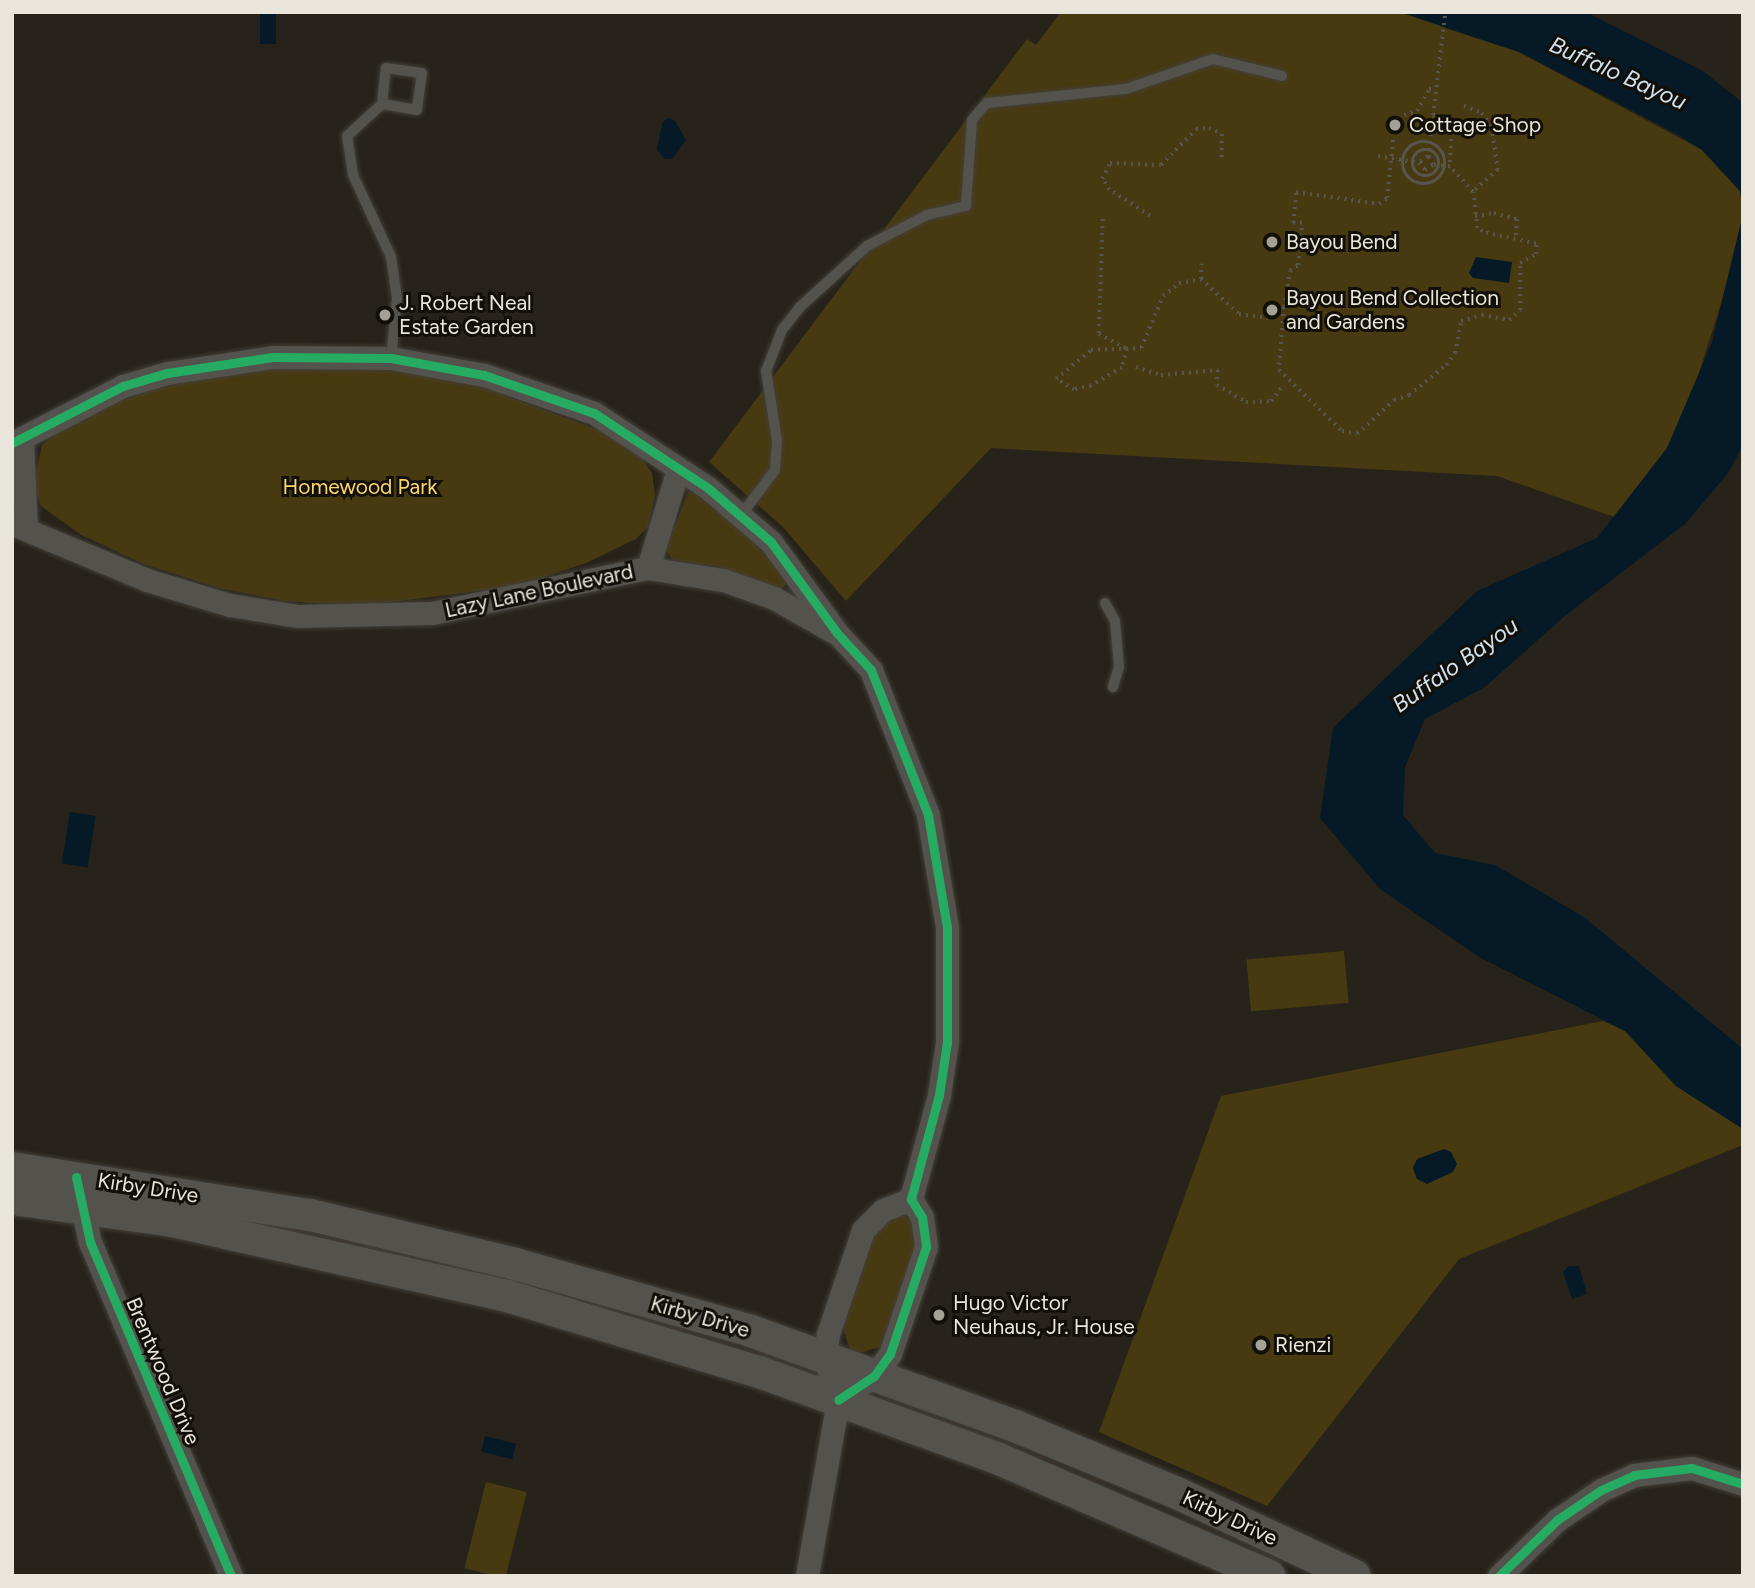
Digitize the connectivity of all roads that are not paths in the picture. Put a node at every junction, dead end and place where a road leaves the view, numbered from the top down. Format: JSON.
{"nodes":[{"id":1,"x":1282,"y":76,"type":"dead end"},
{"id":2,"x":382,"y":104,"type":"junction"},
{"id":3,"x":391,"y":358,"type":"junction"},
{"id":4,"x":17,"y":440,"type":"edge"},
{"id":5,"x":678,"y":468,"type":"junction"},
{"id":6,"x":742,"y":514,"type":"junction"},
{"id":7,"x":19,"y":526,"type":"edge"},
{"id":8,"x":648,"y":569,"type":"junction"},
{"id":9,"x":1105,"y":603,"type":"dead end"},
{"id":10,"x":837,"y":634,"type":"junction"},
{"id":11,"x":1113,"y":687,"type":"dead end"},
{"id":12,"x":12,"y":1168,"type":"edge"},
{"id":13,"x":76,"y":1177,"type":"junction"},
{"id":14,"x":12,"y":1199,"type":"edge"},
{"id":15,"x":911,"y":1199,"type":"junction"},
{"id":16,"x":81,"y":1208,"type":"junction"},
{"id":17,"x":825,"y":1358,"type":"junction"},
{"id":18,"x":874,"y":1376,"type":"junction"},
{"id":19,"x":838,"y":1400,"type":"junction"},
{"id":20,"x":1743,"y":1484,"type":"edge"},
{"id":21,"x":231,"y":1576,"type":"edge"},
{"id":22,"x":807,"y":1576,"type":"edge"},
{"id":23,"x":1270,"y":1576,"type":"edge"},
{"id":24,"x":1354,"y":1576,"type":"edge"},
{"id":25,"x":1499,"y":1576,"type":"edge"}],
"edges":[{"from":1,"to":6,"type":"lane"},
{"from":2,"to":2,"type":"lane"},
{"from":2,"to":3,"type":"lane"},
{"from":3,"to":4,"type":"street","name":"Lazy Lane Boulevard"},
{"from":3,"to":5,"type":"street","name":"Lazy Lane Boulevard"},
{"from":4,"to":7,"type":"street","name":"Lazy Lane Boulevard"},
{"from":5,"to":6,"type":"street","name":"Lazy Lane Boulevard"},
{"from":5,"to":8,"type":"street","name":"Lazy Lane Boulevard"},
{"from":6,"to":10,"type":"street","name":"Lazy Lane Boulevard"},
{"from":7,"to":8,"type":"street","name":"Lazy Lane Boulevard"},
{"from":8,"to":10,"type":"street","name":"Lazy Lane Boulevard"},
{"from":9,"to":11,"type":"lane"},
{"from":10,"to":15,"type":"street","name":"Lazy Lane Boulevard"},
{"from":12,"to":13,"type":"main road","name":"Kirby Drive"},
{"from":13,"to":16,"type":"street","name":"Brentwood Drive"},
{"from":13,"to":17,"type":"main road","name":"Kirby Drive"},
{"from":14,"to":16,"type":"main road","name":"Kirby Drive"},
{"from":15,"to":17,"type":"street"},
{"from":15,"to":18,"type":"street"},
{"from":16,"to":19,"type":"main road","name":"Kirby Drive"},
{"from":16,"to":21,"type":"street","name":"Brentwood Drive"},
{"from":17,"to":18,"type":"main road","name":"Kirby Drive"},
{"from":17,"to":19,"type":"street"},
{"from":18,"to":19,"type":"street"},
{"from":18,"to":24,"type":"main road","name":"Kirby Drive"},
{"from":19,"to":22,"type":"street"},
{"from":19,"to":23,"type":"main road","name":"Kirby Drive"},
{"from":20,"to":25,"type":"street"}]}
